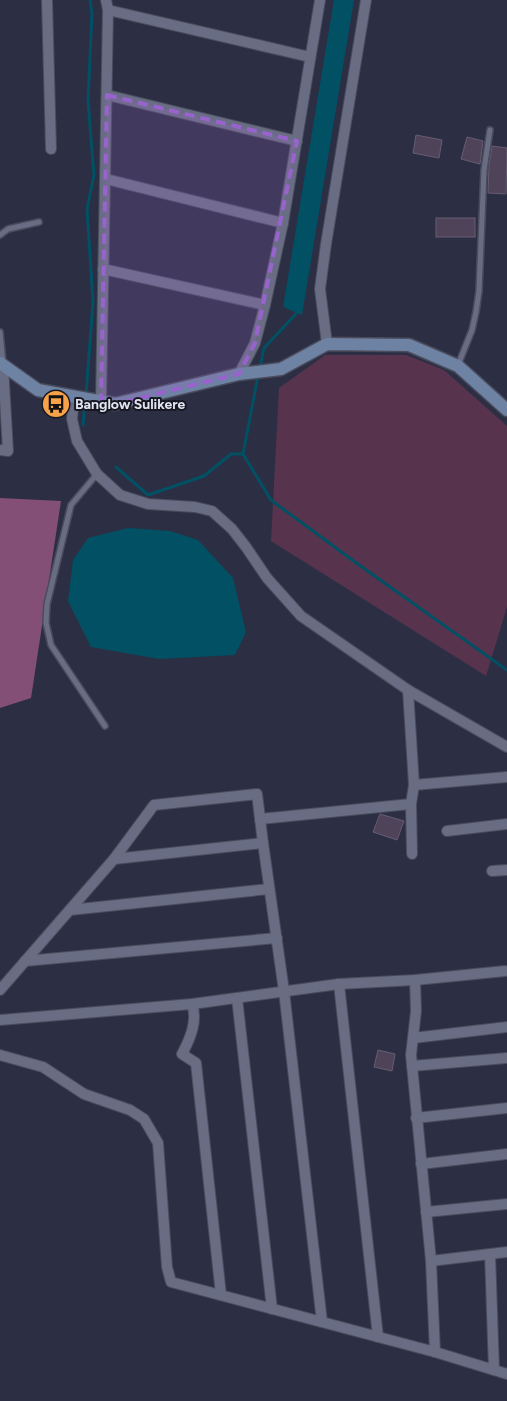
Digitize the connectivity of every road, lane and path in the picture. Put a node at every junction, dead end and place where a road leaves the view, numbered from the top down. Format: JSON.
{"nodes":[{"id":1,"x":47,"y":0,"type":"edge"},
{"id":2,"x":320,"y":0,"type":"edge"},
{"id":3,"x":366,"y":0,"type":"edge"},
{"id":4,"x":107,"y":5,"type":"edge"},
{"id":5,"x":310,"y":57,"type":"junction"},
{"id":6,"x":107,"y":95,"type":"junction"},
{"id":7,"x":490,"y":130,"type":"dead end"},
{"id":8,"x":297,"y":141,"type":"junction"},
{"id":9,"x":51,"y":149,"type":"dead end"},
{"id":10,"x":106,"y":179,"type":"junction"},
{"id":11,"x":39,"y":222,"type":"dead end"},
{"id":12,"x":283,"y":223,"type":"junction"},
{"id":13,"x":0,"y":235,"type":"edge"},
{"id":14,"x":103,"y":269,"type":"junction"},
{"id":15,"x":265,"y":306,"type":"junction"},
{"id":16,"x":0,"y":332,"type":"edge"},
{"id":17,"x":327,"y":344,"type":"junction"},
{"id":18,"x":2,"y":364,"type":"edge"},
{"id":19,"x":458,"y":366,"type":"junction"},
{"id":20,"x":239,"y":374,"type":"junction"},
{"id":21,"x":74,"y":397,"type":"junction"},
{"id":22,"x":101,"y":401,"type":"junction"},
{"id":23,"x":3,"y":410,"type":"edge"},
{"id":24,"x":507,"y":410,"type":"edge"},
{"id":25,"x":0,"y":450,"type":"edge"},
{"id":26,"x":97,"y":474,"type":"junction"},
{"id":27,"x":408,"y":690,"type":"junction"},
{"id":28,"x":105,"y":726,"type":"dead end"},
{"id":29,"x":507,"y":747,"type":"edge"},
{"id":30,"x":507,"y":777,"type":"edge"},
{"id":31,"x":414,"y":785,"type":"junction"},
{"id":32,"x":411,"y":804,"type":"junction"},
{"id":33,"x":260,"y":819,"type":"junction"},
{"id":34,"x":507,"y":824,"type":"edge"},
{"id":35,"x":447,"y":831,"type":"dead end"},
{"id":36,"x":263,"y":843,"type":"junction"},
{"id":37,"x":412,"y":854,"type":"dead end"},
{"id":38,"x":114,"y":859,"type":"junction"},
{"id":39,"x":507,"y":870,"type":"edge"},
{"id":40,"x":492,"y":871,"type":"dead end"},
{"id":41,"x":269,"y":889,"type":"junction"},
{"id":42,"x":70,"y":910,"type":"junction"},
{"id":43,"x":277,"y":938,"type":"junction"},
{"id":44,"x":25,"y":961,"type":"junction"},
{"id":45,"x":506,"y":972,"type":"dead end"},
{"id":46,"x":415,"y":980,"type":"junction"},
{"id":47,"x":339,"y":984,"type":"junction"},
{"id":48,"x":0,"y":990,"type":"edge"},
{"id":49,"x":284,"y":991,"type":"junction"},
{"id":50,"x":237,"y":998,"type":"junction"},
{"id":51,"x":192,"y":1004,"type":"junction"},
{"id":52,"x":0,"y":1020,"type":"edge"},
{"id":53,"x":507,"y":1027,"type":"edge"},
{"id":54,"x":413,"y":1038,"type":"junction"},
{"id":55,"x":0,"y":1055,"type":"edge"},
{"id":56,"x":507,"y":1058,"type":"edge"},
{"id":57,"x":412,"y":1066,"type":"junction"},
{"id":58,"x":507,"y":1108,"type":"edge"},
{"id":59,"x":416,"y":1118,"type":"junction"},
{"id":60,"x":507,"y":1154,"type":"edge"},
{"id":61,"x":421,"y":1164,"type":"junction"},
{"id":62,"x":507,"y":1204,"type":"edge"},
{"id":63,"x":426,"y":1212,"type":"junction"},
{"id":64,"x":507,"y":1252,"type":"edge"},
{"id":65,"x":490,"y":1254,"type":"junction"},
{"id":66,"x":431,"y":1261,"type":"junction"},
{"id":67,"x":221,"y":1295,"type":"junction"},
{"id":68,"x":272,"y":1309,"type":"junction"},
{"id":69,"x":322,"y":1322,"type":"junction"},
{"id":70,"x":378,"y":1337,"type":"junction"},
{"id":71,"x":435,"y":1352,"type":"junction"},
{"id":72,"x":494,"y":1370,"type":"junction"},
{"id":73,"x":507,"y":1374,"type":"edge"}],
"edges":[{"from":1,"to":9,"type":"street"},
{"from":2,"to":5,"type":"street"},
{"from":3,"to":17,"type":"street"},
{"from":4,"to":5,"type":"street"},
{"from":4,"to":6,"type":"street"},
{"from":5,"to":8,"type":"street"},
{"from":6,"to":8,"type":"street"},
{"from":6,"to":10,"type":"street"},
{"from":7,"to":19,"type":"lane"},
{"from":8,"to":12,"type":"street"},
{"from":10,"to":12,"type":"street"},
{"from":10,"to":14,"type":"street"},
{"from":11,"to":13,"type":"lane"},
{"from":12,"to":15,"type":"street"},
{"from":14,"to":15,"type":"street"},
{"from":14,"to":22,"type":"street"},
{"from":15,"to":20,"type":"street"},
{"from":16,"to":18,"type":"lane"},
{"from":17,"to":19,"type":"main road"},
{"from":17,"to":20,"type":"main road"},
{"from":18,"to":21,"type":"main road"},
{"from":18,"to":23,"type":"street"},
{"from":19,"to":24,"type":"main road"},
{"from":20,"to":22,"type":"main road"},
{"from":21,"to":22,"type":"main road"},
{"from":21,"to":26,"type":"street"},
{"from":23,"to":25,"type":"street"},
{"from":26,"to":27,"type":"street"},
{"from":26,"to":28,"type":"lane"},
{"from":27,"to":29,"type":"street"},
{"from":27,"to":31,"type":"street"},
{"from":30,"to":31,"type":"street"},
{"from":31,"to":32,"type":"street"},
{"from":32,"to":33,"type":"street"},
{"from":32,"to":37,"type":"street"},
{"from":33,"to":36,"type":"street"},
{"from":33,"to":38,"type":"street"},
{"from":34,"to":35,"type":"street"},
{"from":36,"to":38,"type":"street"},
{"from":36,"to":41,"type":"street"},
{"from":38,"to":42,"type":"street"},
{"from":39,"to":40,"type":"street"},
{"from":41,"to":42,"type":"street"},
{"from":41,"to":43,"type":"street"},
{"from":42,"to":44,"type":"street"},
{"from":43,"to":44,"type":"street"},
{"from":43,"to":49,"type":"street"},
{"from":44,"to":48,"type":"street"},
{"from":45,"to":46,"type":"street"},
{"from":46,"to":47,"type":"street"},
{"from":46,"to":54,"type":"street"},
{"from":47,"to":49,"type":"street"},
{"from":47,"to":70,"type":"street"},
{"from":49,"to":50,"type":"street"},
{"from":49,"to":69,"type":"street"},
{"from":50,"to":51,"type":"street"},
{"from":50,"to":68,"type":"street"},
{"from":51,"to":52,"type":"street"},
{"from":51,"to":67,"type":"street"},
{"from":53,"to":54,"type":"street"},
{"from":54,"to":57,"type":"street"},
{"from":55,"to":67,"type":"street"},
{"from":56,"to":57,"type":"street"},
{"from":57,"to":59,"type":"street"},
{"from":58,"to":59,"type":"street"},
{"from":59,"to":61,"type":"street"},
{"from":60,"to":61,"type":"street"},
{"from":61,"to":63,"type":"street"},
{"from":62,"to":63,"type":"street"},
{"from":63,"to":66,"type":"street"},
{"from":64,"to":65,"type":"street"},
{"from":65,"to":66,"type":"street"},
{"from":65,"to":72,"type":"street"},
{"from":66,"to":71,"type":"street"},
{"from":67,"to":68,"type":"street"},
{"from":68,"to":69,"type":"street"},
{"from":69,"to":70,"type":"street"},
{"from":70,"to":71,"type":"street"},
{"from":71,"to":72,"type":"street"},
{"from":72,"to":73,"type":"street"}]}
